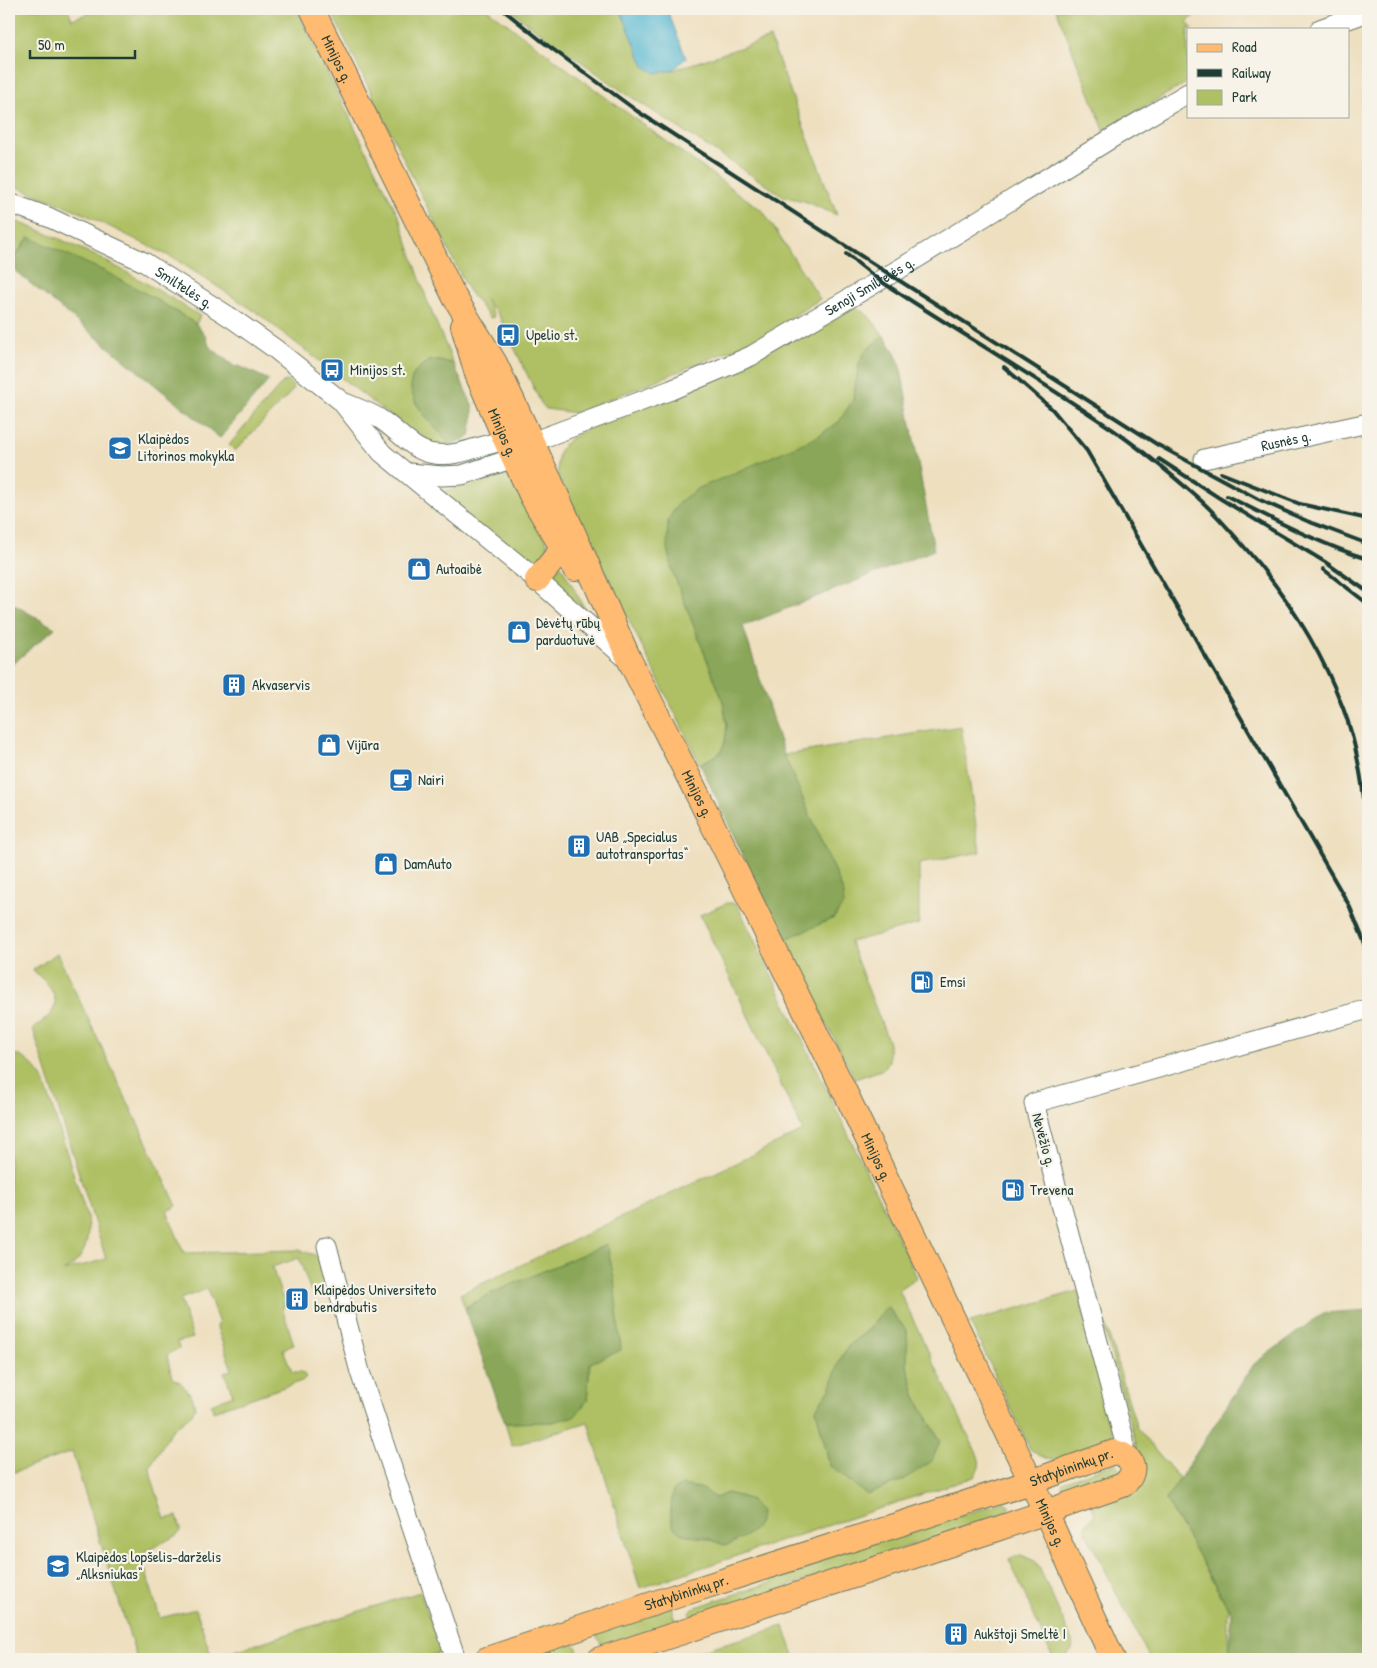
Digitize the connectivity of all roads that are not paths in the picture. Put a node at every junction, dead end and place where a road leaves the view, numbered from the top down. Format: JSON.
{"nodes":[{"id":1,"x":312,"y":9,"type":"edge"},
{"id":2,"x":1368,"y":12,"type":"edge"},
{"id":3,"x":1323,"y":28,"type":"edge"},
{"id":4,"x":1187,"y":94,"type":"edge"},
{"id":5,"x":9,"y":203,"type":"edge"},
{"id":6,"x":455,"y":298,"type":"junction"},
{"id":7,"x":341,"y":402,"type":"junction"},
{"id":8,"x":1368,"y":423,"type":"edge"},
{"id":9,"x":532,"y":442,"type":"junction"},
{"id":10,"x":510,"y":448,"type":"junction"},
{"id":11,"x":1204,"y":459,"type":"dead end"},
{"id":12,"x":408,"y":473,"type":"junction"},
{"id":13,"x":563,"y":548,"type":"junction"},
{"id":14,"x":537,"y":580,"type":"junction"},
{"id":15,"x":630,"y":661,"type":"junction"},
{"id":16,"x":1368,"y":1009,"type":"edge"},
{"id":17,"x":327,"y":1246,"type":"dead end"},
{"id":18,"x":1124,"y":1454,"type":"junction"},
{"id":19,"x":1031,"y":1482,"type":"junction"},
{"id":20,"x":1046,"y":1513,"type":"junction"},
{"id":21,"x":682,"y":1594,"type":"junction"},
{"id":22,"x":691,"y":1629,"type":"junction"},
{"id":23,"x":573,"y":1630,"type":"junction"},
{"id":24,"x":1109,"y":1658,"type":"edge"},
{"id":25,"x":456,"y":1659,"type":"edge"},
{"id":26,"x":487,"y":1659,"type":"edge"},
{"id":27,"x":586,"y":1659,"type":"edge"},
{"id":28,"x":600,"y":1659,"type":"edge"}],
"edges":[{"from":1,"to":6,"type":"main road","name":"Minijos g."},
{"from":2,"to":3,"type":"street"},
{"from":4,"to":9,"type":"street","name":"Senoji Smiltelės g."},
{"from":5,"to":7,"type":"street","name":"Smiltelės g."},
{"from":6,"to":9,"type":"main road","name":"Minijos g."},
{"from":6,"to":10,"type":"main road","name":"Minijos g."},
{"from":7,"to":10,"type":"street"},
{"from":7,"to":12,"type":"street"},
{"from":8,"to":11,"type":"street","name":"Rusnės g."},
{"from":9,"to":10,"type":"street"},
{"from":9,"to":15,"type":"main road","name":"Minijos g."},
{"from":10,"to":12,"type":"street"},
{"from":10,"to":13,"type":"main road","name":"Minijos g."},
{"from":12,"to":14,"type":"street"},
{"from":13,"to":14,"type":"main road"},
{"from":13,"to":15,"type":"main road","name":"Minijos g."},
{"from":14,"to":15,"type":"street"},
{"from":15,"to":19,"type":"main road","name":"Minijos g."},
{"from":16,"to":18,"type":"street","name":"Nevėžio g."},
{"from":17,"to":25,"type":"street"},
{"from":18,"to":19,"type":"main road","name":"Statybininkų pr."},
{"from":18,"to":20,"type":"main road","name":"Statybininkų pr."},
{"from":19,"to":20,"type":"main road","name":"Minijos g."},
{"from":19,"to":21,"type":"main road","name":"Statybininkų pr."},
{"from":20,"to":22,"type":"main road","name":"Statybininkų pr."},
{"from":20,"to":24,"type":"main road","name":"Minijos g."},
{"from":21,"to":22,"type":"main road"},
{"from":21,"to":23,"type":"main road","name":"Statybininkų pr."},
{"from":22,"to":28,"type":"main road","name":"Statybininkų pr."},
{"from":23,"to":26,"type":"main road","name":"Statybininkų pr."},
{"from":23,"to":27,"type":"main road"}]}
